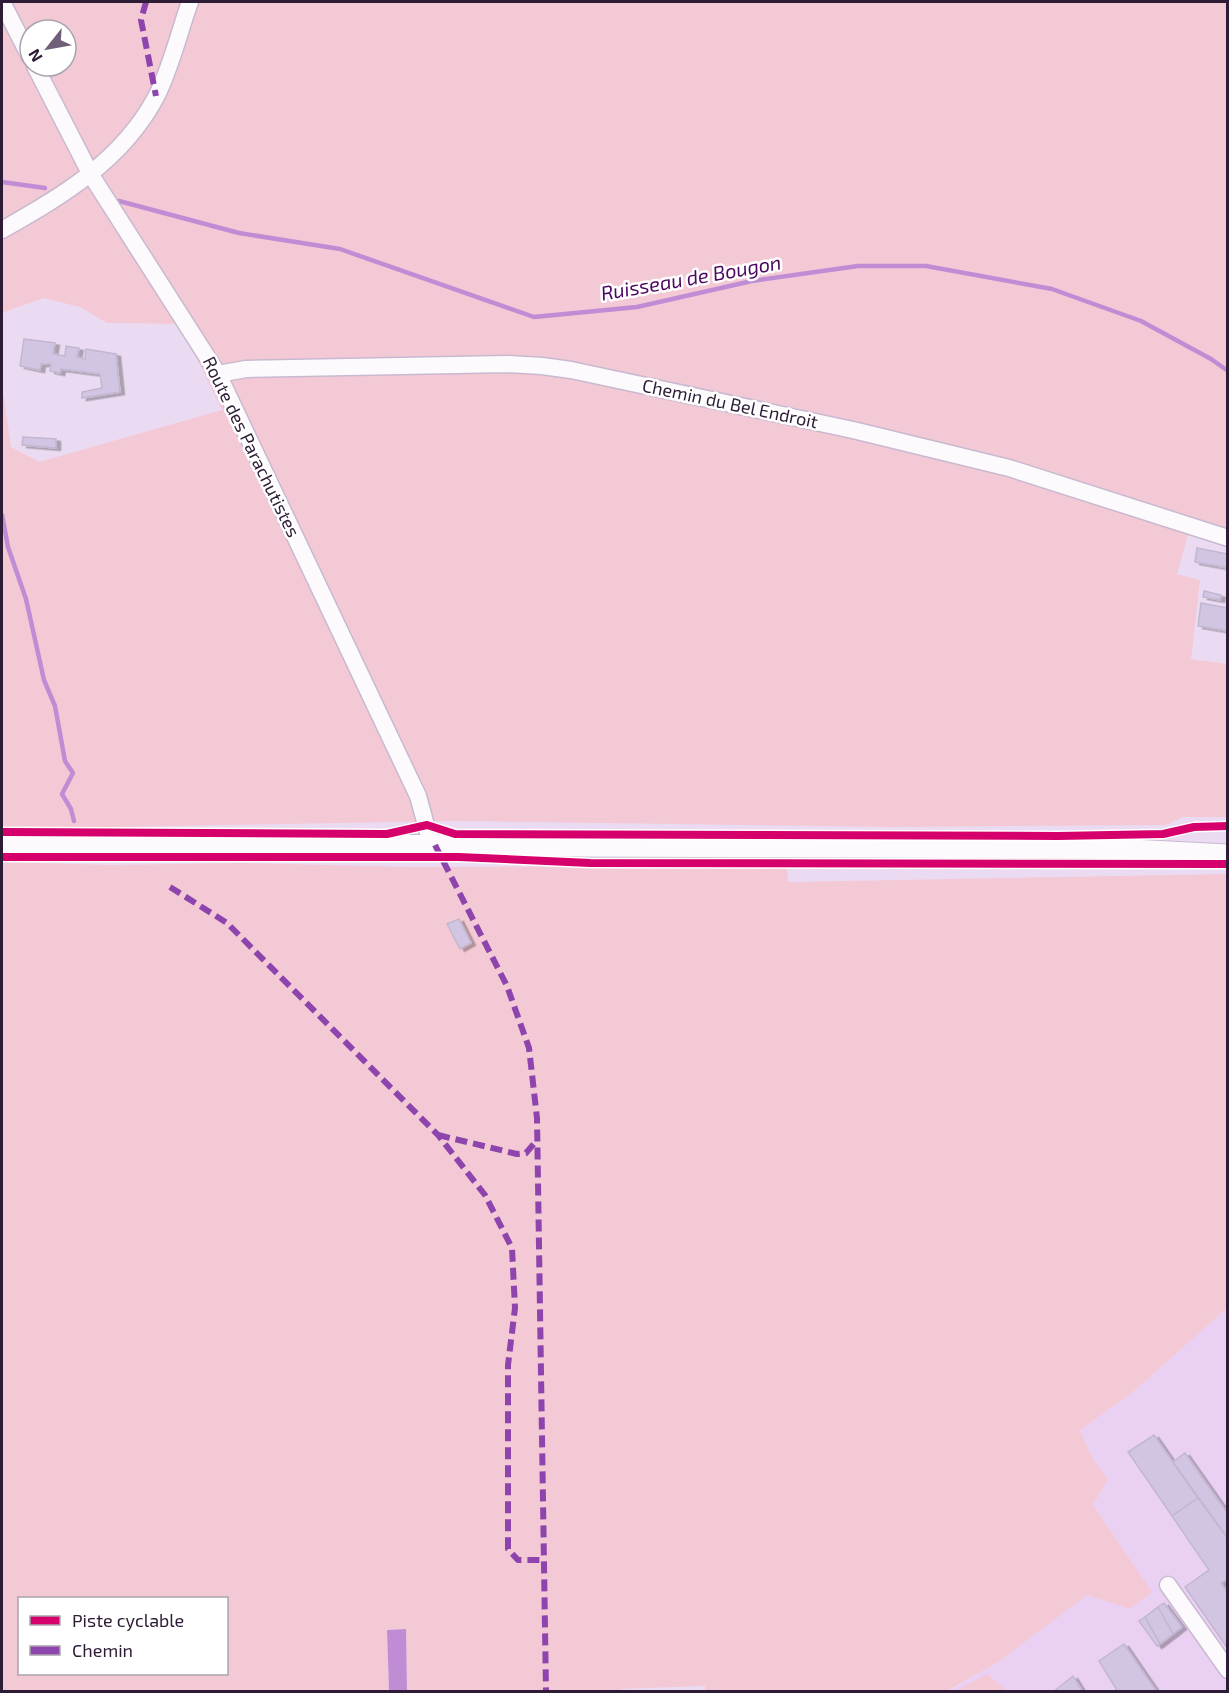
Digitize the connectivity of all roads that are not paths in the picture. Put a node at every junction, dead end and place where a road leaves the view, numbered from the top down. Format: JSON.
{"nodes":[{"id":1,"x":2,"y":2,"type":"edge"},
{"id":2,"x":190,"y":2,"type":"edge"},
{"id":3,"x":18,"y":33,"type":"edge"},
{"id":4,"x":41,"y":78,"type":"edge"},
{"id":5,"x":91,"y":175,"type":"junction"},
{"id":6,"x":2,"y":230,"type":"edge"},
{"id":7,"x":218,"y":374,"type":"junction"},
{"id":8,"x":1227,"y":538,"type":"edge"},
{"id":9,"x":1227,"y":842,"type":"edge"},
{"id":10,"x":2,"y":844,"type":"edge"},
{"id":11,"x":435,"y":845,"type":"junction"},
{"id":12,"x":1091,"y":848,"type":"junction"},
{"id":13,"x":1227,"y":855,"type":"edge"},
{"id":14,"x":1168,"y":1585,"type":"dead end"},
{"id":15,"x":1227,"y":1670,"type":"edge"}],
"edges":[{"from":1,"to":3,"type":"street"},
{"from":2,"to":5,"type":"street"},
{"from":4,"to":5,"type":"street","name":"Route des Parachutistes"},
{"from":5,"to":6,"type":"street"},
{"from":5,"to":7,"type":"street","name":"Route des Parachutistes"},
{"from":7,"to":8,"type":"street","name":"Chemin du Bel Endroit"},
{"from":7,"to":11,"type":"street","name":"Route des Parachutistes"},
{"from":9,"to":12,"type":"main road"},
{"from":10,"to":11,"type":"main road"},
{"from":11,"to":12,"type":"main road"},
{"from":12,"to":13,"type":"main road"},
{"from":14,"to":15,"type":"street"}]}
